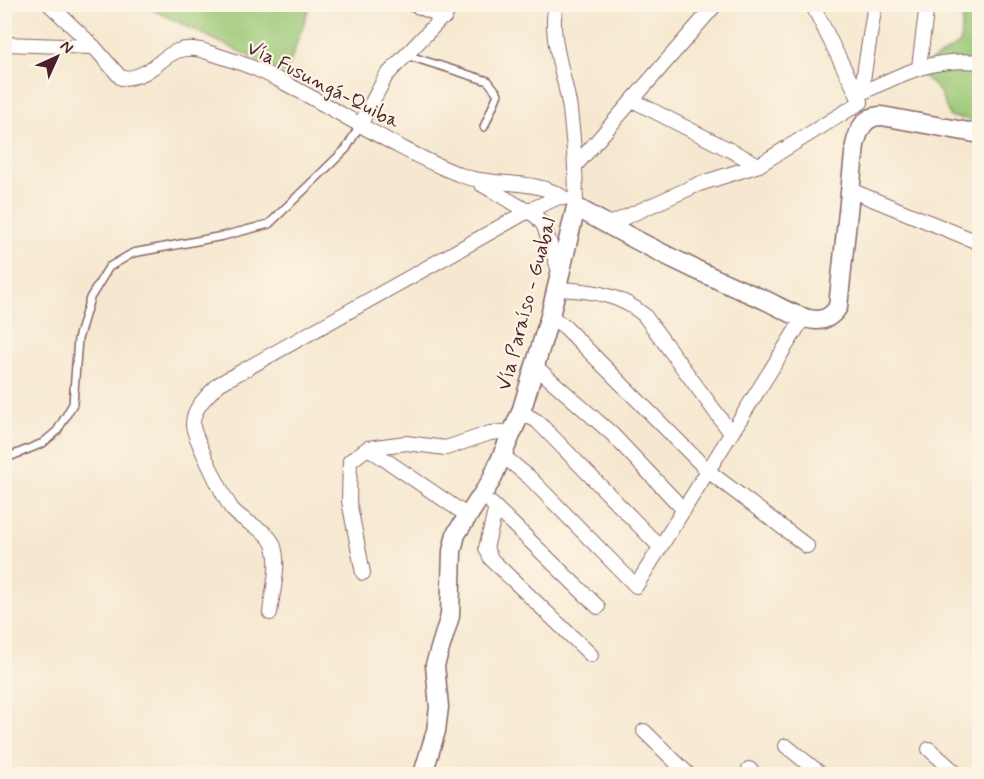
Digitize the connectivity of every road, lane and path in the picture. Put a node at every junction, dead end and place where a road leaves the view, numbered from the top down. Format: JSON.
{"nodes":[{"id":1,"x":49,"y":4,"type":"edge"},
{"id":2,"x":412,"y":4,"type":"edge"},
{"id":3,"x":455,"y":4,"type":"edge"},
{"id":4,"x":557,"y":4,"type":"edge"},
{"id":5,"x":716,"y":4,"type":"edge"},
{"id":6,"x":812,"y":4,"type":"edge"},
{"id":7,"x":875,"y":4,"type":"edge"},
{"id":8,"x":927,"y":4,"type":"edge"},
{"id":9,"x":445,"y":17,"type":"junction"},
{"id":10,"x":4,"y":44,"type":"edge"},
{"id":11,"x":94,"y":47,"type":"junction"},
{"id":12,"x":406,"y":55,"type":"junction"},
{"id":13,"x":980,"y":62,"type":"edge"},
{"id":14,"x":919,"y":67,"type":"junction"},
{"id":15,"x":860,"y":96,"type":"junction"},
{"id":16,"x":634,"y":101,"type":"junction"},
{"id":17,"x":873,"y":116,"type":"junction"},
{"id":18,"x":360,"y":125,"type":"junction"},
{"id":19,"x":484,"y":127,"type":"dead end"},
{"id":20,"x":980,"y":134,"type":"edge"},
{"id":21,"x":576,"y":165,"type":"junction"},
{"id":22,"x":759,"y":165,"type":"junction"},
{"id":23,"x":472,"y":179,"type":"junction"},
{"id":24,"x":850,"y":190,"type":"junction"},
{"id":25,"x":561,"y":196,"type":"junction"},
{"id":26,"x":576,"y":207,"type":"junction"},
{"id":27,"x":530,"y":210,"type":"junction"},
{"id":28,"x":608,"y":225,"type":"junction"},
{"id":29,"x":980,"y":243,"type":"edge"},
{"id":30,"x":559,"y":282,"type":"junction"},
{"id":31,"x":550,"y":316,"type":"junction"},
{"id":32,"x":804,"y":317,"type":"junction"},
{"id":33,"x":535,"y":366,"type":"junction"},
{"id":34,"x":521,"y":412,"type":"junction"},
{"id":35,"x":513,"y":431,"type":"junction"},
{"id":36,"x":731,"y":433,"type":"junction"},
{"id":37,"x":368,"y":448,"type":"junction"},
{"id":38,"x":502,"y":455,"type":"junction"},
{"id":39,"x":4,"y":459,"type":"edge"},
{"id":40,"x":708,"y":471,"type":"junction"},
{"id":41,"x":482,"y":495,"type":"junction"},
{"id":42,"x":496,"y":508,"type":"junction"},
{"id":43,"x":684,"y":510,"type":"junction"},
{"id":44,"x":468,"y":516,"type":"junction"},
{"id":45,"x":807,"y":546,"type":"dead end"},
{"id":46,"x":660,"y":547,"type":"junction"},
{"id":47,"x":363,"y":573,"type":"dead end"},
{"id":48,"x":598,"y":607,"type":"dead end"},
{"id":49,"x":270,"y":613,"type":"dead end"},
{"id":50,"x":591,"y":655,"type":"dead end"},
{"id":51,"x":644,"y":731,"type":"dead end"},
{"id":52,"x":786,"y":746,"type":"dead end"},
{"id":53,"x":929,"y":749,"type":"dead end"},
{"id":54,"x":423,"y":774,"type":"edge"},
{"id":55,"x":688,"y":774,"type":"edge"},
{"id":56,"x":821,"y":774,"type":"edge"},
{"id":57,"x":957,"y":774,"type":"edge"}],
"edges":[{"from":1,"to":11,"type":"street","name":"Vía Fusungá-Quiba"},
{"from":2,"to":9,"type":"street"},
{"from":3,"to":9,"type":"street"},
{"from":4,"to":21,"type":"street"},
{"from":5,"to":16,"type":"street"},
{"from":6,"to":15,"type":"street"},
{"from":7,"to":15,"type":"street"},
{"from":8,"to":14,"type":"street"},
{"from":9,"to":12,"type":"street"},
{"from":10,"to":11,"type":"street"},
{"from":11,"to":18,"type":"street","name":"Vía Fusungá-Quiba"},
{"from":12,"to":18,"type":"street"},
{"from":12,"to":19,"type":"lane"},
{"from":13,"to":14,"type":"street"},
{"from":14,"to":15,"type":"street"},
{"from":15,"to":17,"type":"street"},
{"from":15,"to":22,"type":"street"},
{"from":16,"to":21,"type":"street"},
{"from":16,"to":22,"type":"street"},
{"from":17,"to":20,"type":"street"},
{"from":17,"to":24,"type":"street","name":"Vía Paraíso - Guabal"},
{"from":18,"to":23,"type":"street","name":"Vía Fusungá-Quiba"},
{"from":18,"to":39,"type":"lane"},
{"from":21,"to":26,"type":"street"},
{"from":22,"to":28,"type":"street"},
{"from":23,"to":25,"type":"street"},
{"from":23,"to":27,"type":"street","name":"Vía Fusungá-Quiba"},
{"from":24,"to":29,"type":"street"},
{"from":24,"to":32,"type":"street","name":"Vía Paraíso - Guabal"},
{"from":25,"to":26,"type":"street"},
{"from":25,"to":27,"type":"street"},
{"from":26,"to":28,"type":"street","name":"Vía Paraíso - Guabal"},
{"from":26,"to":30,"type":"street","name":"Vía Paraíso - Guabal"},
{"from":27,"to":30,"type":"street"},
{"from":27,"to":49,"type":"street"},
{"from":28,"to":32,"type":"street","name":"Vía Paraíso - Guabal"},
{"from":30,"to":31,"type":"street","name":"Vía Paraíso - Guabal"},
{"from":30,"to":36,"type":"street"},
{"from":31,"to":33,"type":"street","name":"Vía Paraíso - Guabal"},
{"from":31,"to":40,"type":"street"},
{"from":32,"to":36,"type":"street"},
{"from":33,"to":34,"type":"street","name":"Vía Paraíso - Guabal"},
{"from":33,"to":43,"type":"street"},
{"from":34,"to":35,"type":"street","name":"Vía Paraíso - Guabal"},
{"from":34,"to":46,"type":"street"},
{"from":35,"to":37,"type":"street"},
{"from":35,"to":38,"type":"street","name":"Vía Paraíso - Guabal"},
{"from":36,"to":40,"type":"street"},
{"from":37,"to":44,"type":"street"},
{"from":37,"to":47,"type":"street"},
{"from":38,"to":41,"type":"street","name":"Vía Paraíso - Guabal"},
{"from":38,"to":46,"type":"street"},
{"from":40,"to":43,"type":"street"},
{"from":40,"to":45,"type":"street"},
{"from":41,"to":42,"type":"street"},
{"from":41,"to":44,"type":"street","name":"Vía Paraíso - Guabal"},
{"from":42,"to":48,"type":"street"},
{"from":42,"to":50,"type":"street"},
{"from":43,"to":46,"type":"street"},
{"from":44,"to":54,"type":"street","name":"Vía Paraíso - Guabal"},
{"from":51,"to":55,"type":"street"},
{"from":52,"to":56,"type":"street"},
{"from":53,"to":57,"type":"street"}]}
